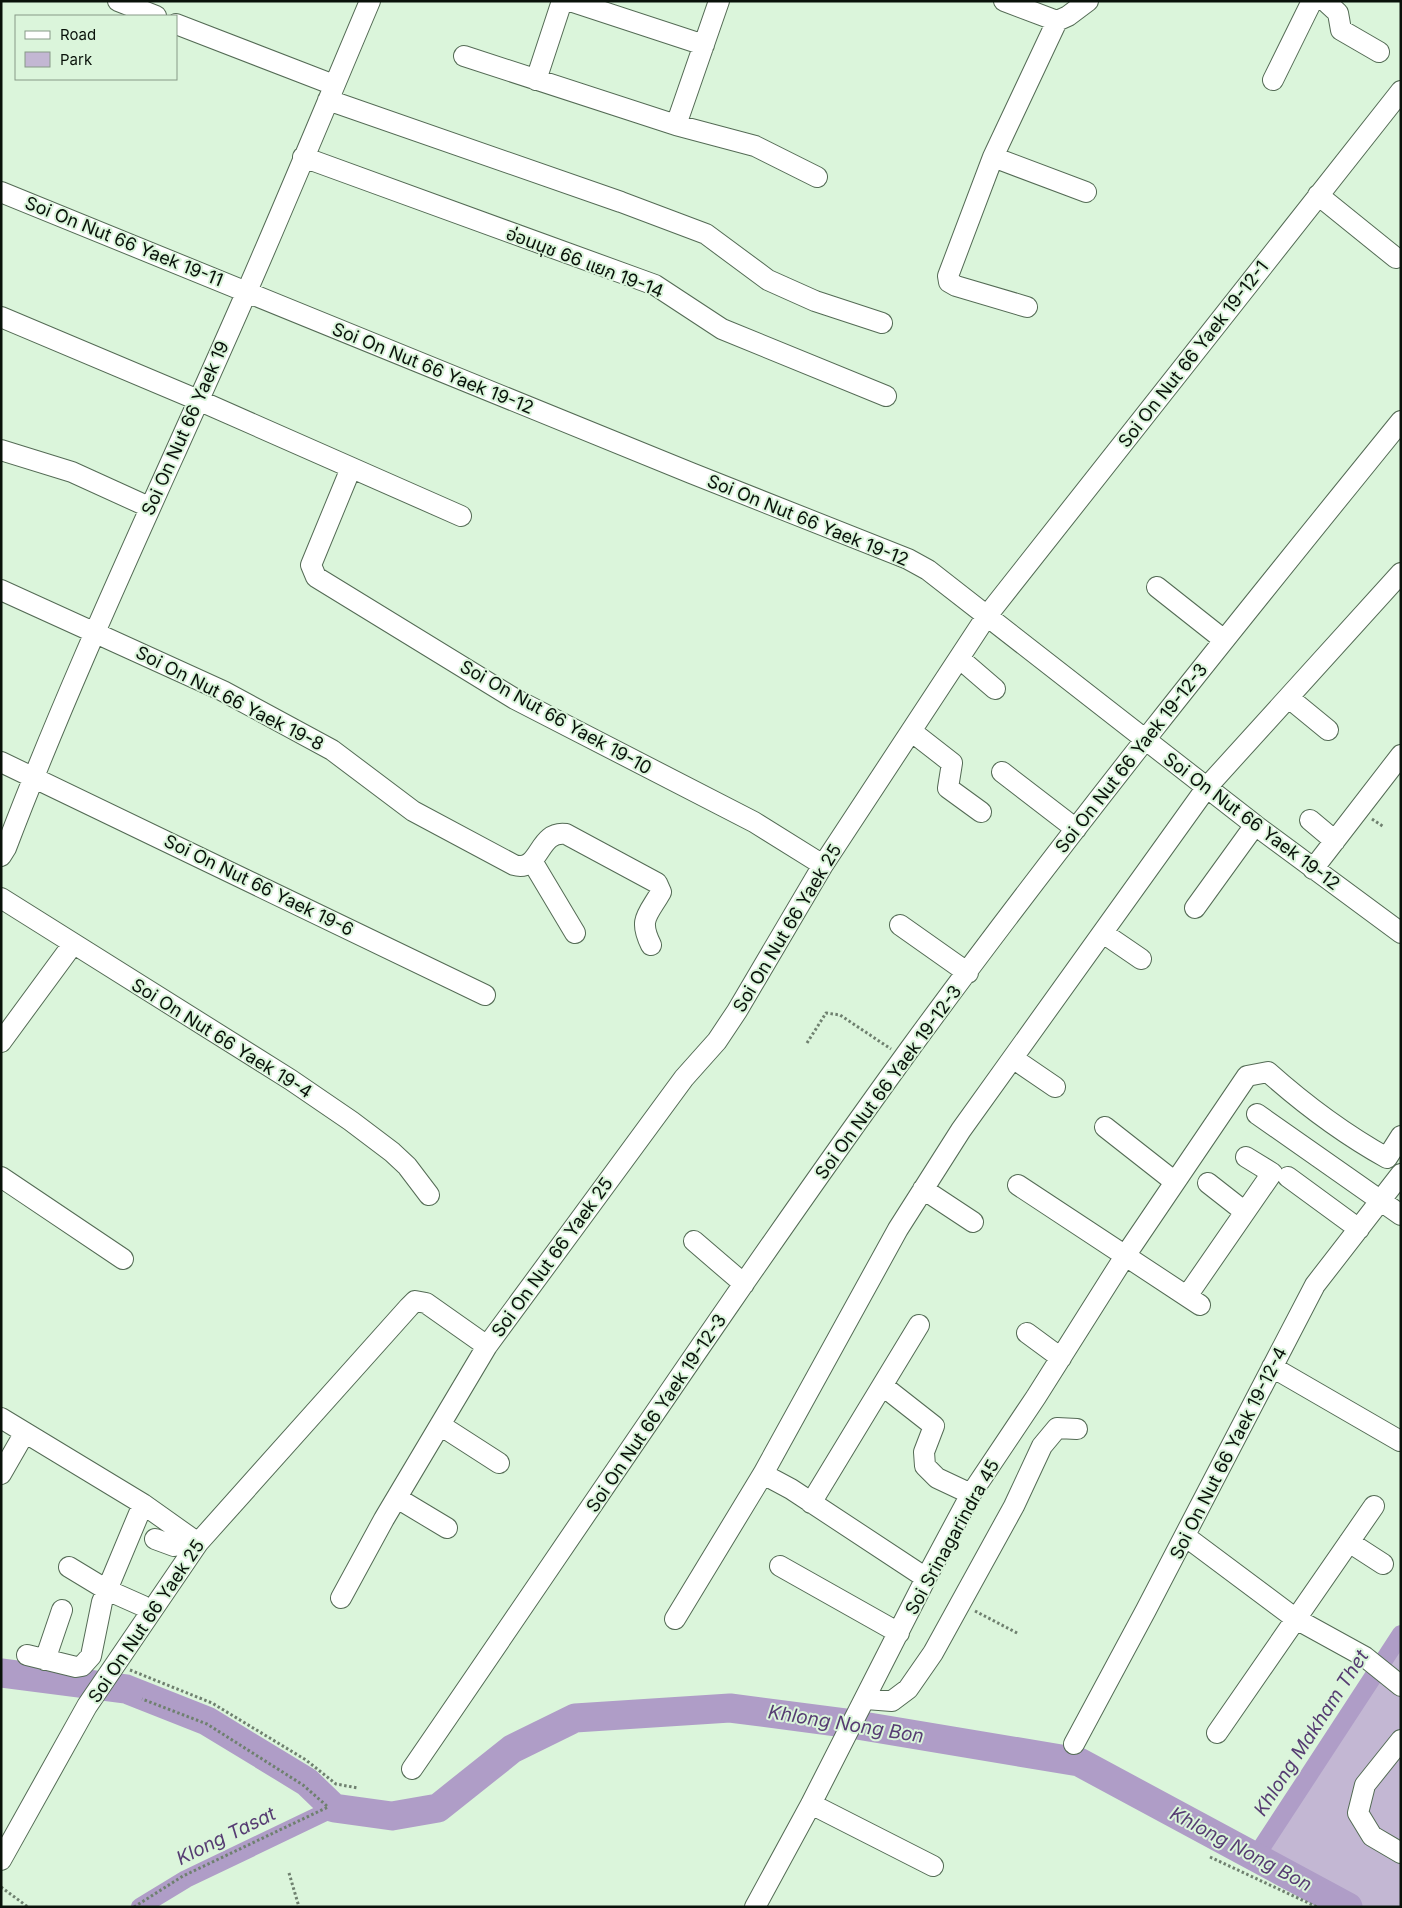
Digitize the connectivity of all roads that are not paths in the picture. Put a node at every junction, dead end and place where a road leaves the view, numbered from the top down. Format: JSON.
{"nodes":[{"id":1,"x":118,"y":1,"type":"edge"},
{"id":2,"x":370,"y":1,"type":"edge"},
{"id":3,"x":562,"y":1,"type":"edge"},
{"id":4,"x":570,"y":1,"type":"edge"},
{"id":5,"x":719,"y":1,"type":"edge"},
{"id":6,"x":1004,"y":1,"type":"edge"},
{"id":7,"x":1088,"y":1,"type":"edge"},
{"id":8,"x":1312,"y":1,"type":"edge"},
{"id":9,"x":1325,"y":1,"type":"edge"},
{"id":10,"x":153,"y":15,"type":"edge"},
{"id":11,"x":1056,"y":21,"type":"junction"},
{"id":12,"x":178,"y":25,"type":"edge"},
{"id":13,"x":704,"y":45,"type":"junction"},
{"id":14,"x":1379,"y":52,"type":"dead end"},
{"id":15,"x":464,"y":56,"type":"dead end"},
{"id":16,"x":536,"y":80,"type":"junction"},
{"id":17,"x":1273,"y":80,"type":"dead end"},
{"id":18,"x":1401,"y":91,"type":"edge"},
{"id":19,"x":331,"y":93,"type":"junction"},
{"id":20,"x":676,"y":125,"type":"junction"},
{"id":21,"x":303,"y":157,"type":"junction"},
{"id":22,"x":993,"y":157,"type":"junction"},
{"id":23,"x":817,"y":176,"type":"dead end"},
{"id":24,"x":1,"y":192,"type":"edge"},
{"id":25,"x":1086,"y":192,"type":"dead end"},
{"id":26,"x":1318,"y":195,"type":"junction"},
{"id":27,"x":1396,"y":258,"type":"dead end"},
{"id":28,"x":246,"y":292,"type":"junction"},
{"id":29,"x":1028,"y":306,"type":"dead end"},
{"id":30,"x":1,"y":317,"type":"edge"},
{"id":31,"x":882,"y":322,"type":"dead end"},
{"id":32,"x":886,"y":396,"type":"dead end"},
{"id":33,"x":198,"y":400,"type":"junction"},
{"id":34,"x":1401,"y":421,"type":"edge"},
{"id":35,"x":1,"y":450,"type":"edge"},
{"id":36,"x":351,"y":468,"type":"junction"},
{"id":37,"x":149,"y":507,"type":"junction"},
{"id":38,"x":461,"y":516,"type":"dead end"},
{"id":39,"x":1401,"y":573,"type":"edge"},
{"id":40,"x":1157,"y":587,"type":"dead end"},
{"id":41,"x":1,"y":590,"type":"edge"},
{"id":42,"x":986,"y":617,"type":"junction"},
{"id":43,"x":94,"y":630,"type":"junction"},
{"id":44,"x":1224,"y":640,"type":"junction"},
{"id":45,"x":959,"y":658,"type":"junction"},
{"id":46,"x":995,"y":689,"type":"dead end"},
{"id":47,"x":1289,"y":698,"type":"junction"},
{"id":48,"x":1328,"y":730,"type":"dead end"},
{"id":49,"x":911,"y":731,"type":"junction"},
{"id":50,"x":1144,"y":739,"type":"junction"},
{"id":51,"x":1401,"y":755,"type":"edge"},
{"id":52,"x":1,"y":762,"type":"edge"},
{"id":53,"x":1002,"y":772,"type":"dead end"},
{"id":54,"x":33,"y":778,"type":"junction"},
{"id":55,"x":1207,"y":787,"type":"junction"},
{"id":56,"x":981,"y":812,"type":"dead end"},
{"id":57,"x":1310,"y":820,"type":"dead end"},
{"id":58,"x":1255,"y":825,"type":"junction"},
{"id":59,"x":1076,"y":830,"type":"junction"},
{"id":60,"x":1335,"y":841,"type":"junction"},
{"id":61,"x":1,"y":856,"type":"edge"},
{"id":62,"x":532,"y":861,"type":"junction"},
{"id":63,"x":824,"y":865,"type":"junction"},
{"id":64,"x":1313,"y":869,"type":"junction"},
{"id":65,"x":1,"y":898,"type":"edge"},
{"id":66,"x":1195,"y":908,"type":"dead end"},
{"id":67,"x":900,"y":925,"type":"dead end"},
{"id":68,"x":575,"y":933,"type":"dead end"},
{"id":69,"x":1103,"y":933,"type":"junction"},
{"id":70,"x":1401,"y":933,"type":"edge"},
{"id":71,"x":72,"y":944,"type":"junction"},
{"id":72,"x":651,"y":945,"type":"dead end"},
{"id":73,"x":1141,"y":959,"type":"dead end"},
{"id":74,"x":968,"y":973,"type":"junction"},
{"id":75,"x":485,"y":995,"type":"dead end"},
{"id":76,"x":1,"y":1042,"type":"edge"},
{"id":77,"x":1014,"y":1059,"type":"junction"},
{"id":78,"x":1055,"y":1087,"type":"dead end"},
{"id":79,"x":1257,"y":1114,"type":"dead end"},
{"id":80,"x":1105,"y":1127,"type":"dead end"},
{"id":81,"x":1401,"y":1136,"type":"edge"},
{"id":82,"x":1246,"y":1157,"type":"dead end"},
{"id":83,"x":1401,"y":1174,"type":"edge"},
{"id":84,"x":1,"y":1177,"type":"edge"},
{"id":85,"x":1288,"y":1177,"type":"dead end"},
{"id":86,"x":1175,"y":1182,"type":"junction"},
{"id":87,"x":1208,"y":1183,"type":"dead end"},
{"id":88,"x":1018,"y":1185,"type":"dead end"},
{"id":89,"x":923,"y":1189,"type":"junction"},
{"id":90,"x":429,"y":1195,"type":"dead end"},
{"id":91,"x":1381,"y":1200,"type":"junction"},
{"id":92,"x":1245,"y":1212,"type":"junction"},
{"id":93,"x":1401,"y":1215,"type":"edge"},
{"id":94,"x":973,"y":1222,"type":"dead end"},
{"id":95,"x":1359,"y":1229,"type":"junction"},
{"id":96,"x":694,"y":1240,"type":"dead end"},
{"id":97,"x":1125,"y":1256,"type":"junction"},
{"id":98,"x":123,"y":1259,"type":"dead end"},
{"id":99,"x":744,"y":1284,"type":"junction"},
{"id":100,"x":920,"y":1325,"type":"dead end"},
{"id":101,"x":1027,"y":1332,"type":"dead end"},
{"id":102,"x":487,"y":1346,"type":"junction"},
{"id":103,"x":1061,"y":1358,"type":"junction"},
{"id":104,"x":1272,"y":1367,"type":"junction"},
{"id":105,"x":883,"y":1386,"type":"junction"},
{"id":106,"x":1,"y":1418,"type":"edge"},
{"id":107,"x":440,"y":1424,"type":"junction"},
{"id":108,"x":1077,"y":1429,"type":"dead end"},
{"id":109,"x":24,"y":1434,"type":"junction"},
{"id":110,"x":1400,"y":1441,"type":"edge"},
{"id":111,"x":499,"y":1463,"type":"dead end"},
{"id":112,"x":1,"y":1474,"type":"edge"},
{"id":113,"x":763,"y":1474,"type":"junction"},
{"id":114,"x":971,"y":1494,"type":"junction"},
{"id":115,"x":397,"y":1498,"type":"junction"},
{"id":116,"x":811,"y":1503,"type":"junction"},
{"id":117,"x":143,"y":1504,"type":"junction"},
{"id":118,"x":1374,"y":1506,"type":"dead end"},
{"id":119,"x":447,"y":1528,"type":"dead end"},
{"id":120,"x":1185,"y":1536,"type":"junction"},
{"id":121,"x":155,"y":1539,"type":"dead end"},
{"id":122,"x":194,"y":1541,"type":"junction"},
{"id":123,"x":1349,"y":1542,"type":"junction"},
{"id":124,"x":1384,"y":1564,"type":"dead end"},
{"id":125,"x":780,"y":1566,"type":"dead end"},
{"id":126,"x":69,"y":1567,"type":"dead end"},
{"id":127,"x":926,"y":1578,"type":"junction"},
{"id":128,"x":107,"y":1590,"type":"junction"},
{"id":129,"x":341,"y":1598,"type":"dead end"},
{"id":130,"x":143,"y":1606,"type":"dead end"},
{"id":131,"x":62,"y":1610,"type":"dead end"},
{"id":132,"x":675,"y":1619,"type":"dead end"},
{"id":133,"x":1296,"y":1619,"type":"junction"},
{"id":134,"x":898,"y":1633,"type":"junction"},
{"id":135,"x":1396,"y":1681,"type":"edge"},
{"id":136,"x":866,"y":1699,"type":"junction"},
{"id":137,"x":1217,"y":1733,"type":"dead end"},
{"id":138,"x":1401,"y":1740,"type":"edge"},
{"id":139,"x":1074,"y":1744,"type":"dead end"},
{"id":140,"x":412,"y":1769,"type":"dead end"},
{"id":141,"x":811,"y":1804,"type":"junction"},
{"id":142,"x":1401,"y":1853,"type":"edge"},
{"id":143,"x":1,"y":1860,"type":"edge"},
{"id":144,"x":933,"y":1866,"type":"dead end"},
{"id":145,"x":755,"y":1907,"type":"edge"}],
"edges":[{"from":1,"to":10,"type":"street"},
{"from":2,"to":19,"type":"street","name":"Soi On Nut 66 Yaek 19"},
{"from":3,"to":16,"type":"street"},
{"from":4,"to":13,"type":"street"},
{"from":5,"to":13,"type":"street"},
{"from":6,"to":11,"type":"street"},
{"from":7,"to":11,"type":"street"},
{"from":8,"to":17,"type":"street"},
{"from":9,"to":14,"type":"street"},
{"from":11,"to":22,"type":"street"},
{"from":12,"to":19,"type":"street"},
{"from":13,"to":20,"type":"street"},
{"from":15,"to":16,"type":"street"},
{"from":16,"to":20,"type":"street"},
{"from":18,"to":26,"type":"street","name":"Soi On Nut 66 Yaek 19-12-1"},
{"from":19,"to":21,"type":"street","name":"Soi On Nut 66 Yaek 19"},
{"from":19,"to":31,"type":"street"},
{"from":20,"to":23,"type":"street"},
{"from":21,"to":28,"type":"street","name":"Soi On Nut 66 Yaek 19"},
{"from":21,"to":32,"type":"street","name":"อ่อนนุช 66 แยก 19-14"},
{"from":22,"to":25,"type":"street"},
{"from":22,"to":29,"type":"street"},
{"from":24,"to":28,"type":"street","name":"Soi On Nut 66 Yaek 19-11"},
{"from":26,"to":27,"type":"street"},
{"from":26,"to":42,"type":"street","name":"Soi On Nut 66 Yaek 19-12-1"},
{"from":28,"to":33,"type":"street","name":"Soi On Nut 66 Yaek 19"},
{"from":28,"to":42,"type":"street","name":"Soi On Nut 66 Yaek 19-12"},
{"from":30,"to":33,"type":"street"},
{"from":33,"to":36,"type":"street"},
{"from":33,"to":37,"type":"street","name":"Soi On Nut 66 Yaek 19"},
{"from":34,"to":44,"type":"street","name":"Soi On Nut 66 Yaek 19-12-3"},
{"from":35,"to":37,"type":"street"},
{"from":36,"to":38,"type":"street"},
{"from":36,"to":63,"type":"street","name":"Soi On Nut 66 Yaek 19-10"},
{"from":37,"to":43,"type":"street","name":"Soi On Nut 66 Yaek 19"},
{"from":39,"to":47,"type":"street"},
{"from":40,"to":44,"type":"street"},
{"from":41,"to":43,"type":"street","name":"Soi On Nut 66 Yaek 19-8"},
{"from":42,"to":45,"type":"street","name":"Soi On Nut 66 Yaek 25"},
{"from":42,"to":50,"type":"street","name":"Soi On Nut 66 Yaek 19-12"},
{"from":43,"to":54,"type":"street","name":"Soi On Nut 66 Yaek 19"},
{"from":43,"to":62,"type":"street","name":"Soi On Nut 66 Yaek 19-8"},
{"from":44,"to":50,"type":"street","name":"Soi On Nut 66 Yaek 19-12-3"},
{"from":45,"to":46,"type":"street"},
{"from":45,"to":49,"type":"street","name":"Soi On Nut 66 Yaek 25"},
{"from":47,"to":48,"type":"street"},
{"from":47,"to":55,"type":"street"},
{"from":49,"to":56,"type":"street"},
{"from":49,"to":63,"type":"street","name":"Soi On Nut 66 Yaek 25"},
{"from":50,"to":55,"type":"street","name":"Soi On Nut 66 Yaek 19-12"},
{"from":50,"to":59,"type":"street","name":"Soi On Nut 66 Yaek 19-12-3"},
{"from":51,"to":60,"type":"street"},
{"from":52,"to":54,"type":"street","name":"Soi On Nut 66 Yaek 19-6"},
{"from":53,"to":59,"type":"street"},
{"from":54,"to":61,"type":"street","name":"Soi On Nut 66 Yaek 19"},
{"from":54,"to":75,"type":"street","name":"Soi On Nut 66 Yaek 19-6"},
{"from":55,"to":58,"type":"street","name":"Soi On Nut 66 Yaek 19-12"},
{"from":55,"to":69,"type":"street"},
{"from":57,"to":60,"type":"street"},
{"from":58,"to":64,"type":"street","name":"Soi On Nut 66 Yaek 19-12"},
{"from":58,"to":66,"type":"street"},
{"from":59,"to":74,"type":"street","name":"Soi On Nut 66 Yaek 19-12-3"},
{"from":60,"to":64,"type":"street"},
{"from":62,"to":68,"type":"street"},
{"from":62,"to":72,"type":"street"},
{"from":63,"to":102,"type":"street","name":"Soi On Nut 66 Yaek 25"},
{"from":64,"to":70,"type":"street","name":"Soi On Nut 66 Yaek 19-12"},
{"from":65,"to":71,"type":"street","name":"Soi On Nut 66 Yaek 19-4"},
{"from":67,"to":74,"type":"street"},
{"from":69,"to":73,"type":"street"},
{"from":69,"to":77,"type":"street"},
{"from":71,"to":76,"type":"street"},
{"from":71,"to":90,"type":"street","name":"Soi On Nut 66 Yaek 19-4"},
{"from":74,"to":99,"type":"street","name":"Soi On Nut 66 Yaek 19-12-3"},
{"from":77,"to":78,"type":"street"},
{"from":77,"to":89,"type":"street"},
{"from":79,"to":91,"type":"street"},
{"from":80,"to":86,"type":"street"},
{"from":81,"to":86,"type":"street","name":"Soi Srinagarindra 45"},
{"from":82,"to":92,"type":"street"},
{"from":83,"to":91,"type":"street","name":"Soi On Nut 66 Yaek 19-12-4"},
{"from":84,"to":98,"type":"street"},
{"from":85,"to":95,"type":"street"},
{"from":86,"to":97,"type":"street","name":"Soi Srinagarindra 45"},
{"from":87,"to":92,"type":"street"},
{"from":88,"to":97,"type":"street"},
{"from":89,"to":94,"type":"street"},
{"from":89,"to":113,"type":"street"},
{"from":91,"to":93,"type":"street"},
{"from":91,"to":95,"type":"street","name":"Soi On Nut 66 Yaek 19-12-4"},
{"from":92,"to":97,"type":"street"},
{"from":95,"to":104,"type":"street","name":"Soi On Nut 66 Yaek 19-12-4"},
{"from":96,"to":99,"type":"street"},
{"from":97,"to":103,"type":"street","name":"Soi Srinagarindra 45"},
{"from":99,"to":140,"type":"street","name":"Soi On Nut 66 Yaek 19-12-3"},
{"from":100,"to":105,"type":"street"},
{"from":101,"to":103,"type":"street"},
{"from":102,"to":107,"type":"street"},
{"from":102,"to":122,"type":"street","name":"Soi On Nut 66 Yaek 25"},
{"from":103,"to":114,"type":"street","name":"Soi Srinagarindra 45"},
{"from":104,"to":110,"type":"street"},
{"from":104,"to":120,"type":"street","name":"Soi On Nut 66 Yaek 19-12-4"},
{"from":105,"to":114,"type":"street"},
{"from":105,"to":116,"type":"street"},
{"from":106,"to":109,"type":"street"},
{"from":107,"to":111,"type":"street"},
{"from":107,"to":115,"type":"street"},
{"from":108,"to":136,"type":"street"},
{"from":109,"to":112,"type":"street"},
{"from":109,"to":117,"type":"street"},
{"from":113,"to":116,"type":"street"},
{"from":113,"to":132,"type":"street"},
{"from":114,"to":127,"type":"street","name":"Soi Srinagarindra 45"},
{"from":115,"to":119,"type":"street"},
{"from":115,"to":129,"type":"street"},
{"from":116,"to":127,"type":"street"},
{"from":117,"to":122,"type":"street"},
{"from":117,"to":128,"type":"street"},
{"from":118,"to":123,"type":"street"},
{"from":120,"to":133,"type":"street"},
{"from":120,"to":139,"type":"street","name":"Soi On Nut 66 Yaek 19-12-4"},
{"from":121,"to":122,"type":"street"},
{"from":122,"to":143,"type":"street","name":"Soi On Nut 66 Yaek 25"},
{"from":123,"to":124,"type":"street"},
{"from":123,"to":133,"type":"street"},
{"from":125,"to":134,"type":"street"},
{"from":126,"to":128,"type":"street"},
{"from":127,"to":134,"type":"street","name":"Soi Srinagarindra 45"},
{"from":128,"to":130,"type":"street"},
{"from":128,"to":131,"type":"street"},
{"from":133,"to":135,"type":"street"},
{"from":133,"to":137,"type":"street"},
{"from":134,"to":136,"type":"street","name":"Soi Srinagarindra 45"},
{"from":136,"to":141,"type":"street","name":"Soi Srinagarindra 45"},
{"from":138,"to":142,"type":"street"},
{"from":141,"to":144,"type":"street"},
{"from":141,"to":145,"type":"street","name":"Soi Srinagarindra 45"}]}
